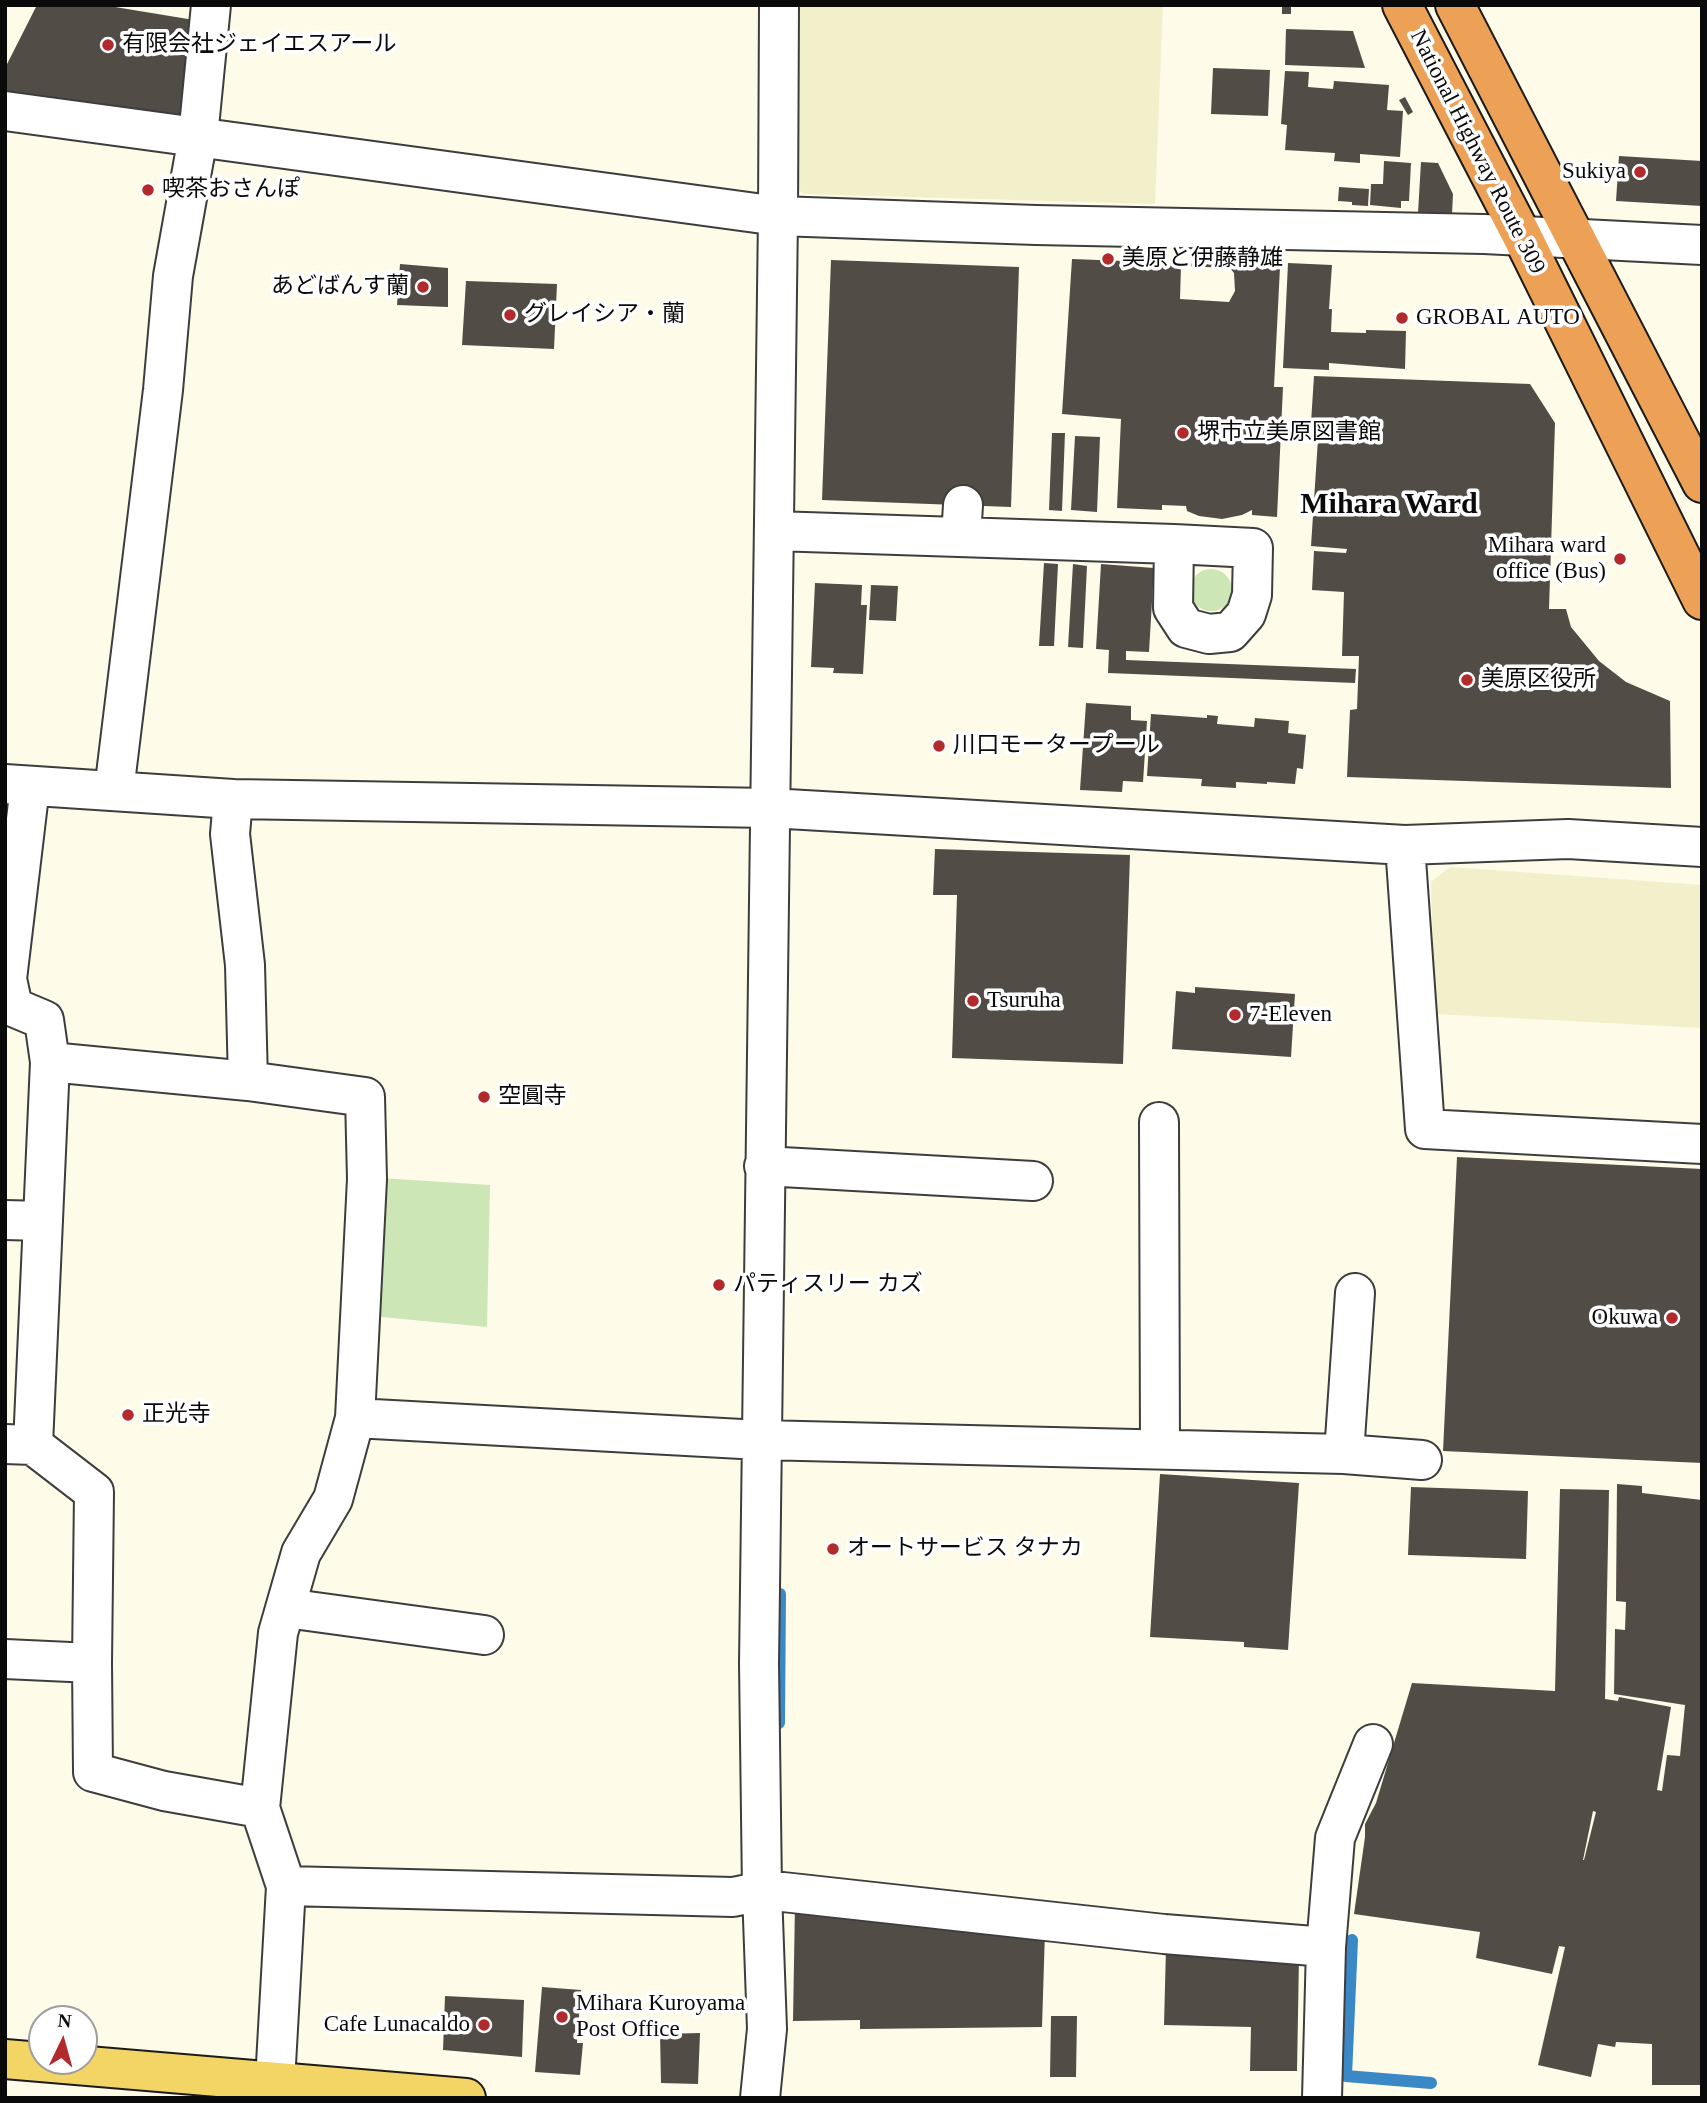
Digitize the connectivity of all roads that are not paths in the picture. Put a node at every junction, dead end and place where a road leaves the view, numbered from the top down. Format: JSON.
{"nodes":[{"id":1,"x":211,"y":5,"type":"edge"},
{"id":2,"x":779,"y":5,"type":"edge"},
{"id":3,"x":1402,"y":5,"type":"edge"},
{"id":4,"x":1455,"y":5,"type":"edge"},
{"id":5,"x":5,"y":111,"type":"edge"},
{"id":6,"x":198,"y":137,"type":"junction"},
{"id":7,"x":778,"y":216,"type":"junction"},
{"id":8,"x":1522,"y":236,"type":"junction"},
{"id":9,"x":1577,"y":239,"type":"junction"},
{"id":10,"x":1702,"y":245,"type":"edge"},
{"id":11,"x":1702,"y":482,"type":"edge"},
{"id":12,"x":774,"y":531,"type":"junction"},
{"id":13,"x":1174,"y":544,"type":"dead end"},
{"id":14,"x":1702,"y":600,"type":"edge"},
{"id":15,"x":18,"y":785,"type":"edge"},
{"id":16,"x":114,"y":791,"type":"junction"},
{"id":17,"x":233,"y":799,"type":"junction"},
{"id":18,"x":770,"y":808,"type":"junction"},
{"id":19,"x":1405,"y":845,"type":"junction"},
{"id":20,"x":1702,"y":848,"type":"edge"},
{"id":21,"x":6,"y":979,"type":"edge"},
{"id":22,"x":50,"y":1062,"type":"junction"},
{"id":23,"x":248,"y":1081,"type":"junction"},
{"id":24,"x":1159,"y":1122,"type":"dead end"},
{"id":25,"x":1702,"y":1144,"type":"edge"},
{"id":26,"x":764,"y":1166,"type":"junction"},
{"id":27,"x":1033,"y":1181,"type":"dead end"},
{"id":28,"x":5,"y":1220,"type":"edge"},
{"id":29,"x":43,"y":1221,"type":"junction"},
{"id":30,"x":1355,"y":1293,"type":"dead end"},
{"id":31,"x":355,"y":1418,"type":"junction"},
{"id":32,"x":760,"y":1440,"type":"junction"},
{"id":33,"x":19,"y":1445,"type":"edge"},
{"id":34,"x":1160,"y":1449,"type":"junction"},
{"id":35,"x":1345,"y":1454,"type":"junction"},
{"id":36,"x":1422,"y":1460,"type":"dead end"},
{"id":37,"x":286,"y":1608,"type":"junction"},
{"id":38,"x":484,"y":1635,"type":"dead end"},
{"id":39,"x":5,"y":1660,"type":"edge"},
{"id":40,"x":92,"y":1663,"type":"junction"},
{"id":41,"x":1373,"y":1744,"type":"dead end"},
{"id":42,"x":260,"y":1808,"type":"junction"},
{"id":43,"x":286,"y":1886,"type":"junction"},
{"id":44,"x":762,"y":1891,"type":"junction"},
{"id":45,"x":1326,"y":1947,"type":"junction"},
{"id":46,"x":5,"y":2059,"type":"edge"},
{"id":47,"x":275,"y":2082,"type":"junction"},
{"id":48,"x":366,"y":2094,"type":"edge"},
{"id":49,"x":466,"y":2098,"type":"edge"},
{"id":50,"x":760,"y":2098,"type":"edge"},
{"id":51,"x":1322,"y":2098,"type":"edge"}],
"edges":[{"from":1,"to":6,"type":"street"},
{"from":2,"to":7,"type":"street"},
{"from":3,"to":8,"type":"highway","name":"National Highway Route 309"},
{"from":4,"to":9,"type":"highway","name":"National Highway Route 309"},
{"from":5,"to":6,"type":"street"},
{"from":6,"to":7,"type":"street"},
{"from":6,"to":16,"type":"street"},
{"from":7,"to":8,"type":"street"},
{"from":7,"to":12,"type":"street"},
{"from":8,"to":9,"type":"street"},
{"from":8,"to":14,"type":"highway","name":"National Highway Route 309"},
{"from":9,"to":10,"type":"street"},
{"from":9,"to":11,"type":"highway","name":"National Highway Route 309"},
{"from":12,"to":13,"type":"street"},
{"from":12,"to":18,"type":"street"},
{"from":15,"to":16,"type":"street"},
{"from":15,"to":21,"type":"street"},
{"from":16,"to":17,"type":"street"},
{"from":17,"to":18,"type":"street"},
{"from":17,"to":23,"type":"street"},
{"from":18,"to":19,"type":"street"},
{"from":18,"to":26,"type":"street"},
{"from":19,"to":20,"type":"street"},
{"from":19,"to":25,"type":"street"},
{"from":21,"to":22,"type":"street"},
{"from":22,"to":23,"type":"street"},
{"from":22,"to":29,"type":"street"},
{"from":23,"to":31,"type":"street"},
{"from":24,"to":34,"type":"street"},
{"from":26,"to":27,"type":"street"},
{"from":26,"to":32,"type":"street"},
{"from":28,"to":29,"type":"street"},
{"from":29,"to":33,"type":"street"},
{"from":30,"to":35,"type":"street"},
{"from":31,"to":32,"type":"street"},
{"from":31,"to":37,"type":"street"},
{"from":32,"to":34,"type":"street"},
{"from":32,"to":44,"type":"street"},
{"from":33,"to":40,"type":"street"},
{"from":34,"to":35,"type":"street"},
{"from":35,"to":36,"type":"street"},
{"from":37,"to":38,"type":"street"},
{"from":37,"to":42,"type":"street"},
{"from":39,"to":40,"type":"street"},
{"from":40,"to":42,"type":"street"},
{"from":41,"to":45,"type":"street"},
{"from":42,"to":43,"type":"street"},
{"from":43,"to":44,"type":"street"},
{"from":43,"to":47,"type":"street"},
{"from":44,"to":45,"type":"street"},
{"from":44,"to":50,"type":"street"},
{"from":45,"to":51,"type":"street"},
{"from":46,"to":47,"type":"main road"},
{"from":47,"to":48,"type":"main road"},
{"from":48,"to":49,"type":"main road"}]}
